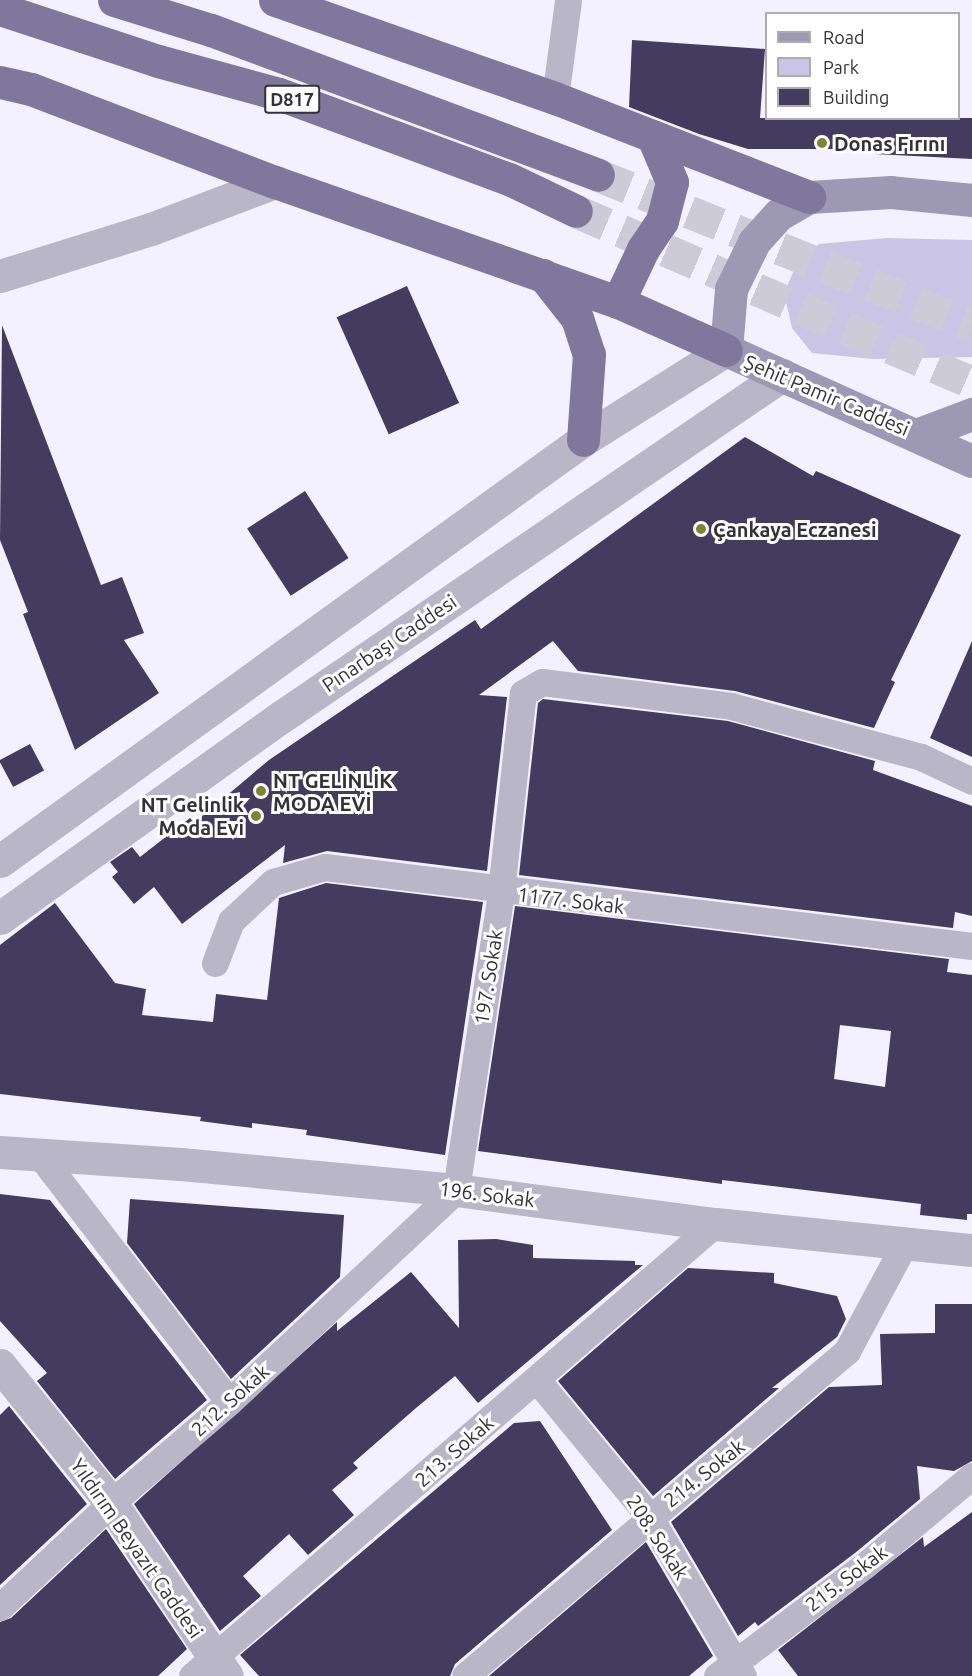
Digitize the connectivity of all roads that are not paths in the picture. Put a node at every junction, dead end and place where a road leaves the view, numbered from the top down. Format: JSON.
{"nodes":[{"id":1,"x":114,"y":0,"type":"edge"},
{"id":2,"x":275,"y":0,"type":"edge"},
{"id":3,"x":568,"y":0,"type":"edge"},
{"id":4,"x":0,"y":9,"type":"edge"},
{"id":5,"x":0,"y":82,"type":"edge"},
{"id":6,"x":555,"y":98,"type":"junction"},
{"id":7,"x":653,"y":137,"type":"junction"},
{"id":8,"x":598,"y":175,"type":"tunnel mouth"},
{"id":9,"x":275,"y":182,"type":"junction"},
{"id":10,"x":809,"y":197,"type":"junction"},
{"id":11,"x":972,"y":200,"type":"edge"},
{"id":12,"x":576,"y":211,"type":"tunnel mouth"},
{"id":13,"x":543,"y":275,"type":"junction"},
{"id":14,"x":0,"y":276,"type":"edge"},
{"id":15,"x":618,"y":302,"type":"junction"},
{"id":16,"x":726,"y":350,"type":"junction"},
{"id":17,"x":782,"y":375,"type":"junction"},
{"id":18,"x":972,"y":414,"type":"edge"},
{"id":19,"x":920,"y":434,"type":"junction"},
{"id":20,"x":584,"y":440,"type":"junction"},
{"id":21,"x":972,"y":461,"type":"edge"},
{"id":22,"x":972,"y":781,"type":"edge"},
{"id":23,"x":0,"y":861,"type":"edge"},
{"id":24,"x":501,"y":891,"type":"junction"},
{"id":25,"x":0,"y":918,"type":"edge"},
{"id":26,"x":972,"y":946,"type":"edge"},
{"id":27,"x":215,"y":963,"type":"dead end"},
{"id":28,"x":0,"y":1152,"type":"edge"},
{"id":29,"x":42,"y":1158,"type":"junction"},
{"id":30,"x":456,"y":1190,"type":"junction"},
{"id":31,"x":715,"y":1224,"type":"junction"},
{"id":32,"x":906,"y":1240,"type":"junction"},
{"id":33,"x":972,"y":1250,"type":"edge"},
{"id":34,"x":0,"y":1366,"type":"edge"},
{"id":35,"x":537,"y":1380,"type":"junction"},
{"id":36,"x":229,"y":1402,"type":"junction"},
{"id":37,"x":972,"y":1476,"type":"edge"},
{"id":38,"x":111,"y":1503,"type":"junction"},
{"id":39,"x":649,"y":1516,"type":"junction"},
{"id":40,"x":0,"y":1607,"type":"edge"},
{"id":41,"x":211,"y":1670,"type":"edge"},
{"id":42,"x":731,"y":1671,"type":"edge"},
{"id":43,"x":465,"y":1676,"type":"edge"}],
"edges":[{"from":1,"to":8,"type":"highway","number":"D817"},
{"from":2,"to":6,"type":"highway"},
{"from":3,"to":6,"type":"street"},
{"from":4,"to":12,"type":"highway","number":"D817"},
{"from":5,"to":9,"type":"highway"},
{"from":6,"to":7,"type":"highway"},
{"from":7,"to":10,"type":"highway"},
{"from":7,"to":15,"type":"highway"},
{"from":9,"to":13,"type":"highway"},
{"from":9,"to":14,"type":"street"},
{"from":10,"to":11,"type":"main road","name":"Şehit Pamir Caddesi"},
{"from":10,"to":16,"type":"main road","name":"Şehit Pamir Caddesi"},
{"from":13,"to":15,"type":"highway"},
{"from":13,"to":20,"type":"highway"},
{"from":15,"to":16,"type":"highway"},
{"from":16,"to":17,"type":"main road","name":"Şehit Pamir Caddesi"},
{"from":16,"to":20,"type":"street"},
{"from":17,"to":19,"type":"main road","name":"Şehit Pamir Caddesi"},
{"from":17,"to":25,"type":"street","name":"Pınarbaşı Caddesi"},
{"from":18,"to":19,"type":"main road"},
{"from":19,"to":21,"type":"main road","name":"Şehit Pamir Caddesi"},
{"from":20,"to":23,"type":"street"},
{"from":22,"to":24,"type":"street","name":"197. Sokak"},
{"from":24,"to":26,"type":"street","name":"1177. Sokak"},
{"from":24,"to":27,"type":"street","name":"1177. Sokak"},
{"from":24,"to":30,"type":"street","name":"197. Sokak"},
{"from":28,"to":29,"type":"street","name":"196. Sokak"},
{"from":29,"to":30,"type":"street","name":"196. Sokak"},
{"from":29,"to":36,"type":"street"},
{"from":30,"to":31,"type":"street","name":"196. Sokak"},
{"from":30,"to":36,"type":"street","name":"212. Sokak"},
{"from":31,"to":32,"type":"street","name":"196. Sokak"},
{"from":31,"to":35,"type":"street","name":"213. Sokak"},
{"from":32,"to":33,"type":"street","name":"196. Sokak"},
{"from":32,"to":39,"type":"street","name":"214. Sokak"},
{"from":34,"to":38,"type":"street","name":"Yıldırım Beyazıt Caddesi"},
{"from":35,"to":39,"type":"street","name":"208. Sokak"},
{"from":35,"to":41,"type":"street","name":"213. Sokak"},
{"from":36,"to":38,"type":"street","name":"212. Sokak"},
{"from":37,"to":42,"type":"street","name":"215. Sokak"},
{"from":38,"to":40,"type":"street","name":"212. Sokak"},
{"from":38,"to":41,"type":"street","name":"Yıldırım Beyazıt Caddesi"},
{"from":39,"to":42,"type":"street","name":"208. Sokak"},
{"from":39,"to":43,"type":"street","name":"214. Sokak"}]}
